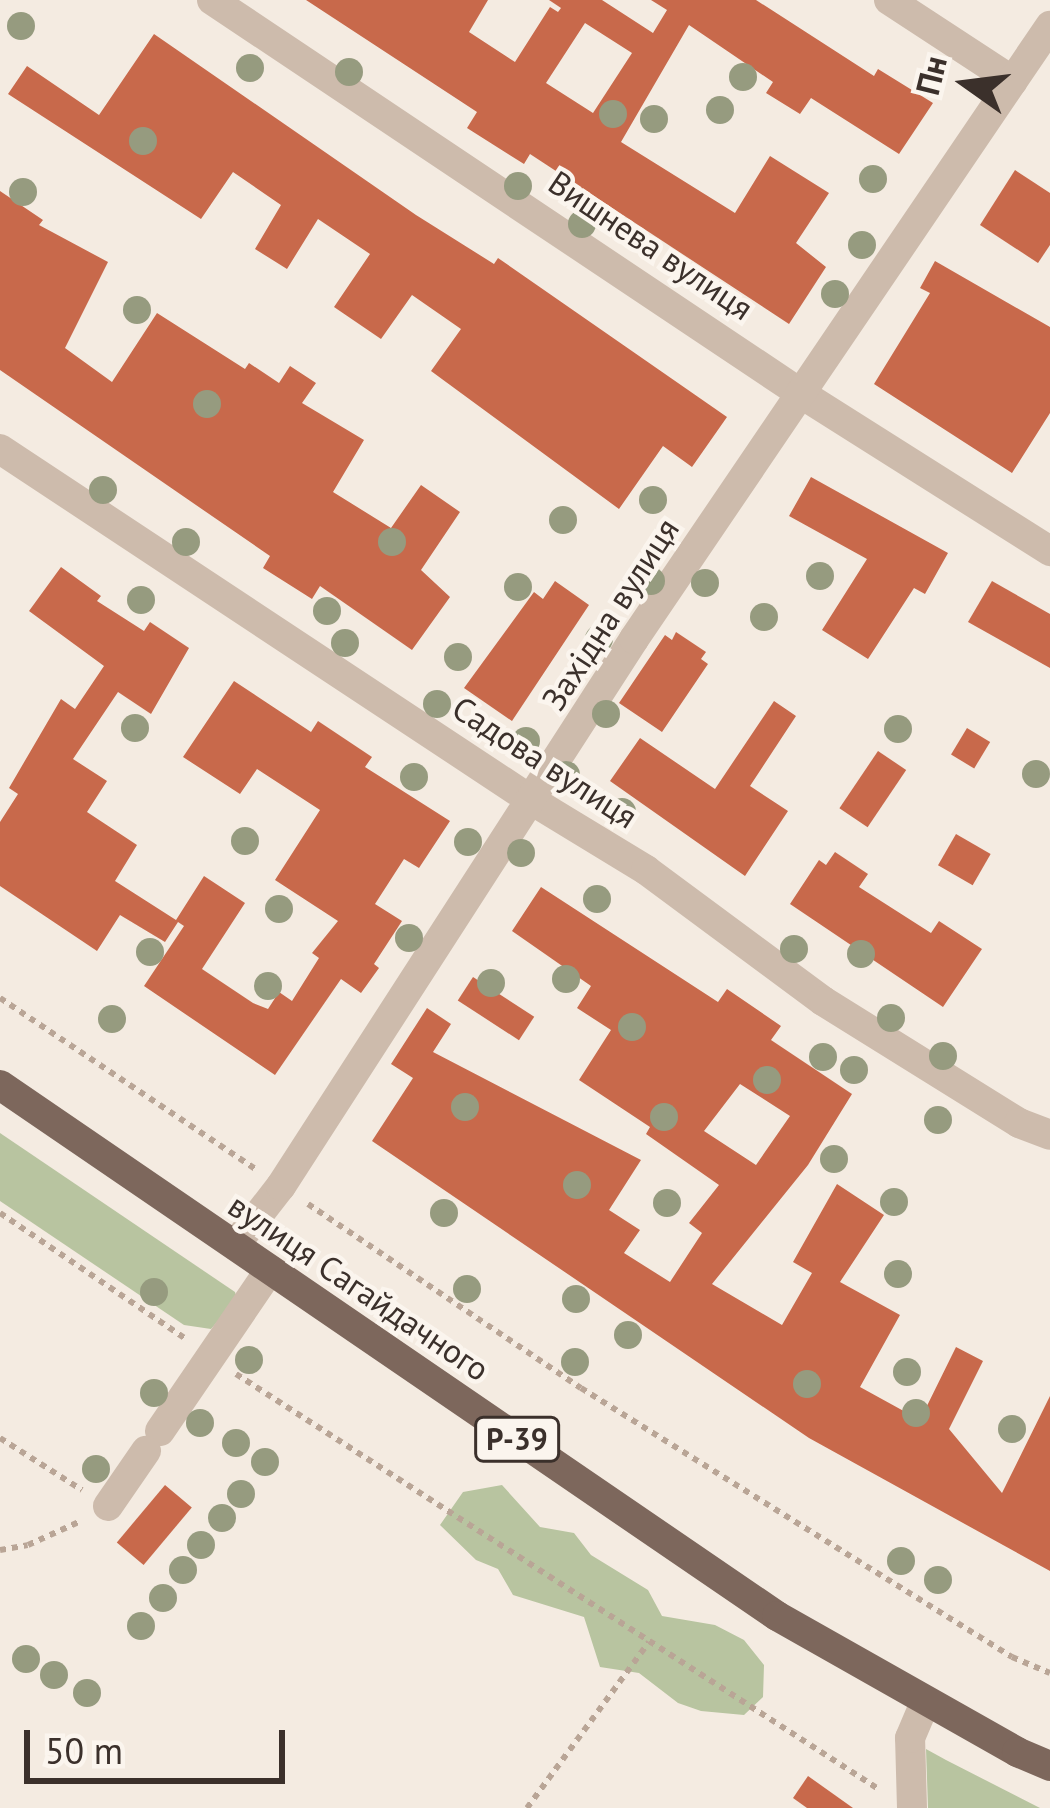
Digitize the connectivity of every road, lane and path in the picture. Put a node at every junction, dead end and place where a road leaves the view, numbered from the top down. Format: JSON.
{"nodes":[{"id":1,"x":212,"y":0,"type":"edge"},
{"id":2,"x":890,"y":0,"type":"edge"},
{"id":3,"x":1050,"y":26,"type":"edge"},
{"id":4,"x":1012,"y":81,"type":"junction"},
{"id":5,"x":800,"y":393,"type":"junction"},
{"id":6,"x":0,"y":448,"type":"edge"},
{"id":7,"x":1050,"y":550,"type":"edge"},
{"id":8,"x":531,"y":800,"type":"junction"},
{"id":9,"x":0,"y":998,"type":"edge"},
{"id":10,"x":0,"y":1085,"type":"edge"},
{"id":11,"x":1050,"y":1135,"type":"edge"},
{"id":12,"x":280,"y":1186,"type":"junction"},
{"id":13,"x":0,"y":1213,"type":"edge"},
{"id":14,"x":235,"y":1245,"type":"junction"},
{"id":15,"x":270,"y":1270,"type":"junction"},
{"id":16,"x":210,"y":1356,"type":"junction"},
{"id":17,"x":0,"y":1438,"type":"edge"},
{"id":18,"x":108,"y":1506,"type":"junction"},
{"id":19,"x":0,"y":1550,"type":"edge"},
{"id":20,"x":649,"y":1642,"type":"junction"},
{"id":21,"x":1050,"y":1672,"type":"edge"},
{"id":22,"x":925,"y":1702,"type":"junction"},
{"id":23,"x":1050,"y":1766,"type":"edge"},
{"id":24,"x":900,"y":1802,"type":"edge"},
{"id":25,"x":527,"y":1808,"type":"edge"}],
"edges":[{"from":1,"to":5,"type":"street","name":"Вишнева вулиця"},
{"from":2,"to":4,"type":"street"},
{"from":3,"to":4,"type":"street","name":"Західна вулиця"},
{"from":4,"to":5,"type":"street","name":"Західна вулиця"},
{"from":5,"to":7,"type":"street","name":"Вишнева вулиця"},
{"from":5,"to":8,"type":"street","name":"Західна вулиця"},
{"from":6,"to":8,"type":"street","name":"Садова вулиця"},
{"from":8,"to":11,"type":"street","name":"Садова вулиця"},
{"from":8,"to":12,"type":"street","name":"Західна вулиця"},
{"from":9,"to":12,"type":"path"},
{"from":10,"to":14,"type":"main road","name":"вулиця Сагайдачного","number":"Р-39"},
{"from":12,"to":14,"type":"street","name":"Західна вулиця"},
{"from":12,"to":21,"type":"path"},
{"from":13,"to":16,"type":"path"},
{"from":14,"to":15,"type":"main road","name":"вулиця Сагайдачного","number":"Р-39"},
{"from":15,"to":16,"type":"street"},
{"from":15,"to":22,"type":"main road","name":"вулиця Сагайдачного","number":"Р-39"},
{"from":16,"to":18,"type":"street"},
{"from":16,"to":20,"type":"path"},
{"from":17,"to":18,"type":"path"},
{"from":18,"to":19,"type":"path"},
{"from":20,"to":24,"type":"path"},
{"from":20,"to":25,"type":"path"},
{"from":22,"to":23,"type":"main road","name":"вулиця Сагайдачного","number":"Р-39"},
{"from":22,"to":24,"type":"street"}]}
